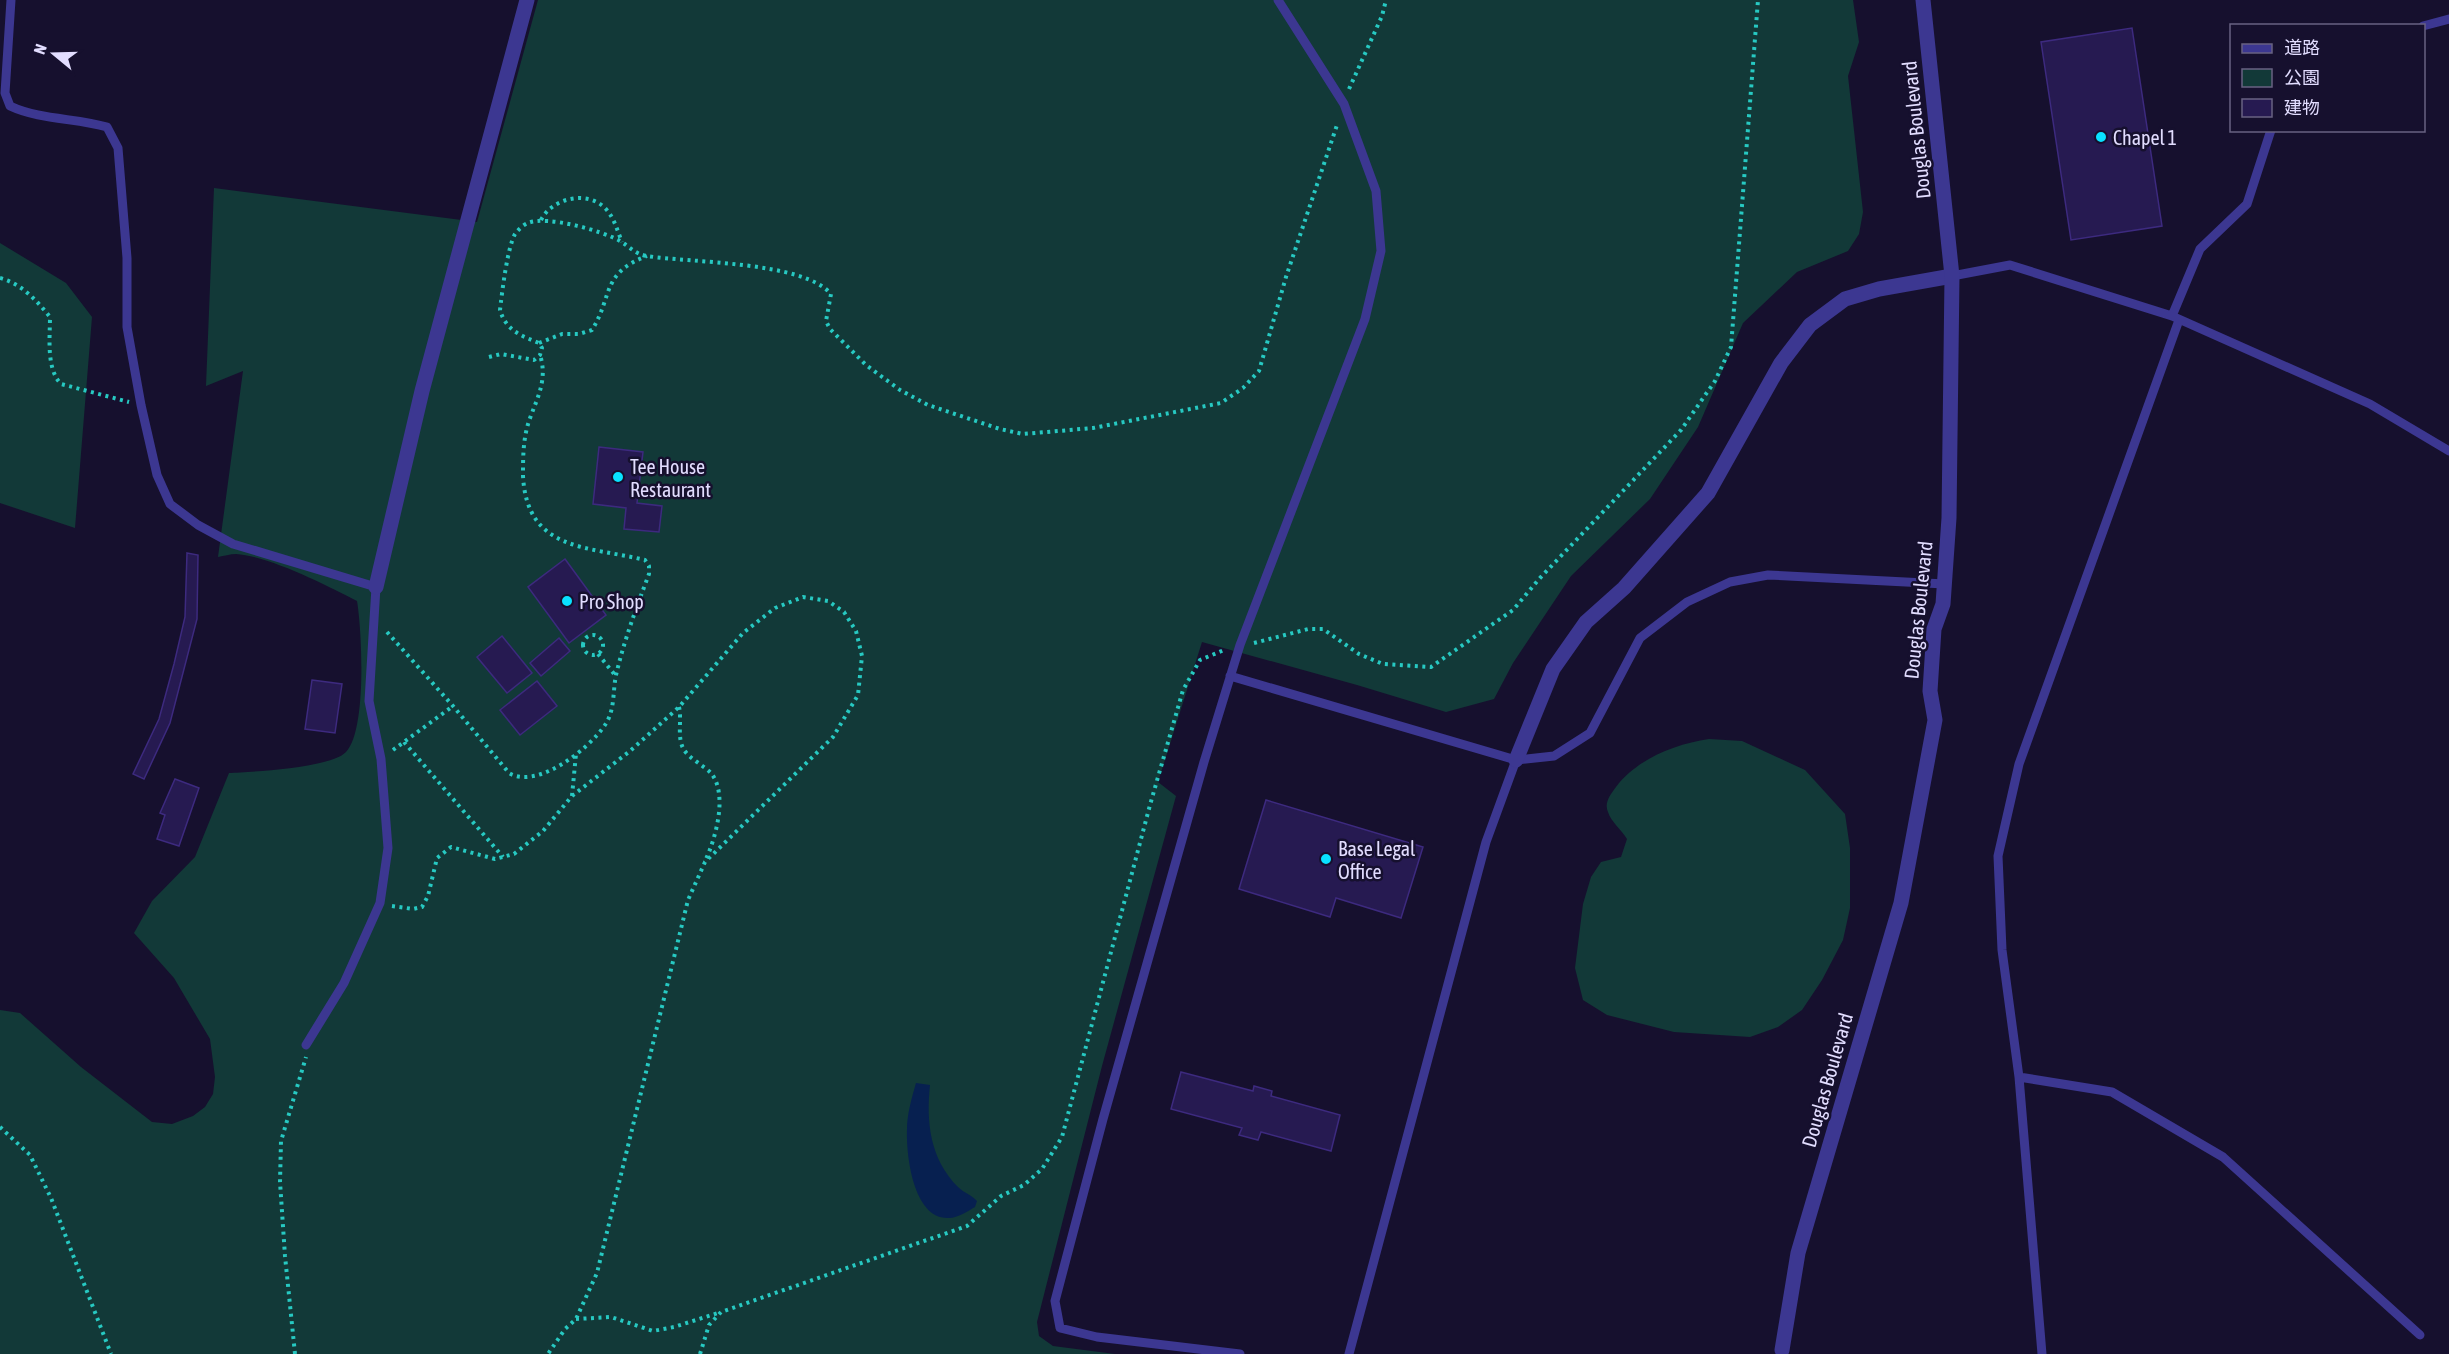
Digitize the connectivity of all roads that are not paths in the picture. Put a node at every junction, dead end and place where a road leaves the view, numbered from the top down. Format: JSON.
{"nodes":[{"id":1,"x":10,"y":0,"type":"edge"},
{"id":2,"x":527,"y":0,"type":"edge"},
{"id":3,"x":1278,"y":0,"type":"edge"},
{"id":4,"x":1923,"y":0,"type":"edge"},
{"id":5,"x":2449,"y":19,"type":"edge"},
{"id":6,"x":2425,"y":25,"type":"edge"},
{"id":7,"x":2270,"y":132,"type":"edge"},
{"id":8,"x":1952,"y":276,"type":"junction"},
{"id":9,"x":2176,"y":318,"type":"junction"},
{"id":10,"x":2449,"y":450,"type":"edge"},
{"id":11,"x":1945,"y":585,"type":"junction"},
{"id":12,"x":376,"y":587,"type":"junction"},
{"id":13,"x":1230,"y":676,"type":"junction"},
{"id":14,"x":1515,"y":760,"type":"junction"},
{"id":15,"x":306,"y":1045,"type":"road end"},
{"id":16,"x":2019,"y":1077,"type":"junction"},
{"id":17,"x":2420,"y":1335,"type":"dead end"},
{"id":18,"x":1781,"y":1353,"type":"edge"},
{"id":19,"x":1240,"y":1354,"type":"edge"},
{"id":20,"x":1348,"y":1354,"type":"edge"},
{"id":21,"x":2042,"y":1354,"type":"edge"}],
"edges":[{"from":1,"to":12,"type":"lane"},
{"from":2,"to":12,"type":"street"},
{"from":3,"to":13,"type":"lane"},
{"from":4,"to":8,"type":"street","name":"Douglas Boulevard"},
{"from":5,"to":6,"type":"lane"},
{"from":7,"to":9,"type":"lane"},
{"from":8,"to":9,"type":"lane"},
{"from":8,"to":11,"type":"street","name":"Douglas Boulevard"},
{"from":8,"to":14,"type":"street"},
{"from":9,"to":10,"type":"lane"},
{"from":9,"to":16,"type":"lane"},
{"from":11,"to":14,"type":"lane"},
{"from":11,"to":18,"type":"street","name":"Douglas Boulevard"},
{"from":12,"to":15,"type":"lane"},
{"from":13,"to":14,"type":"lane"},
{"from":13,"to":19,"type":"lane"},
{"from":14,"to":20,"type":"lane"},
{"from":16,"to":17,"type":"lane"},
{"from":16,"to":21,"type":"lane"}]}
